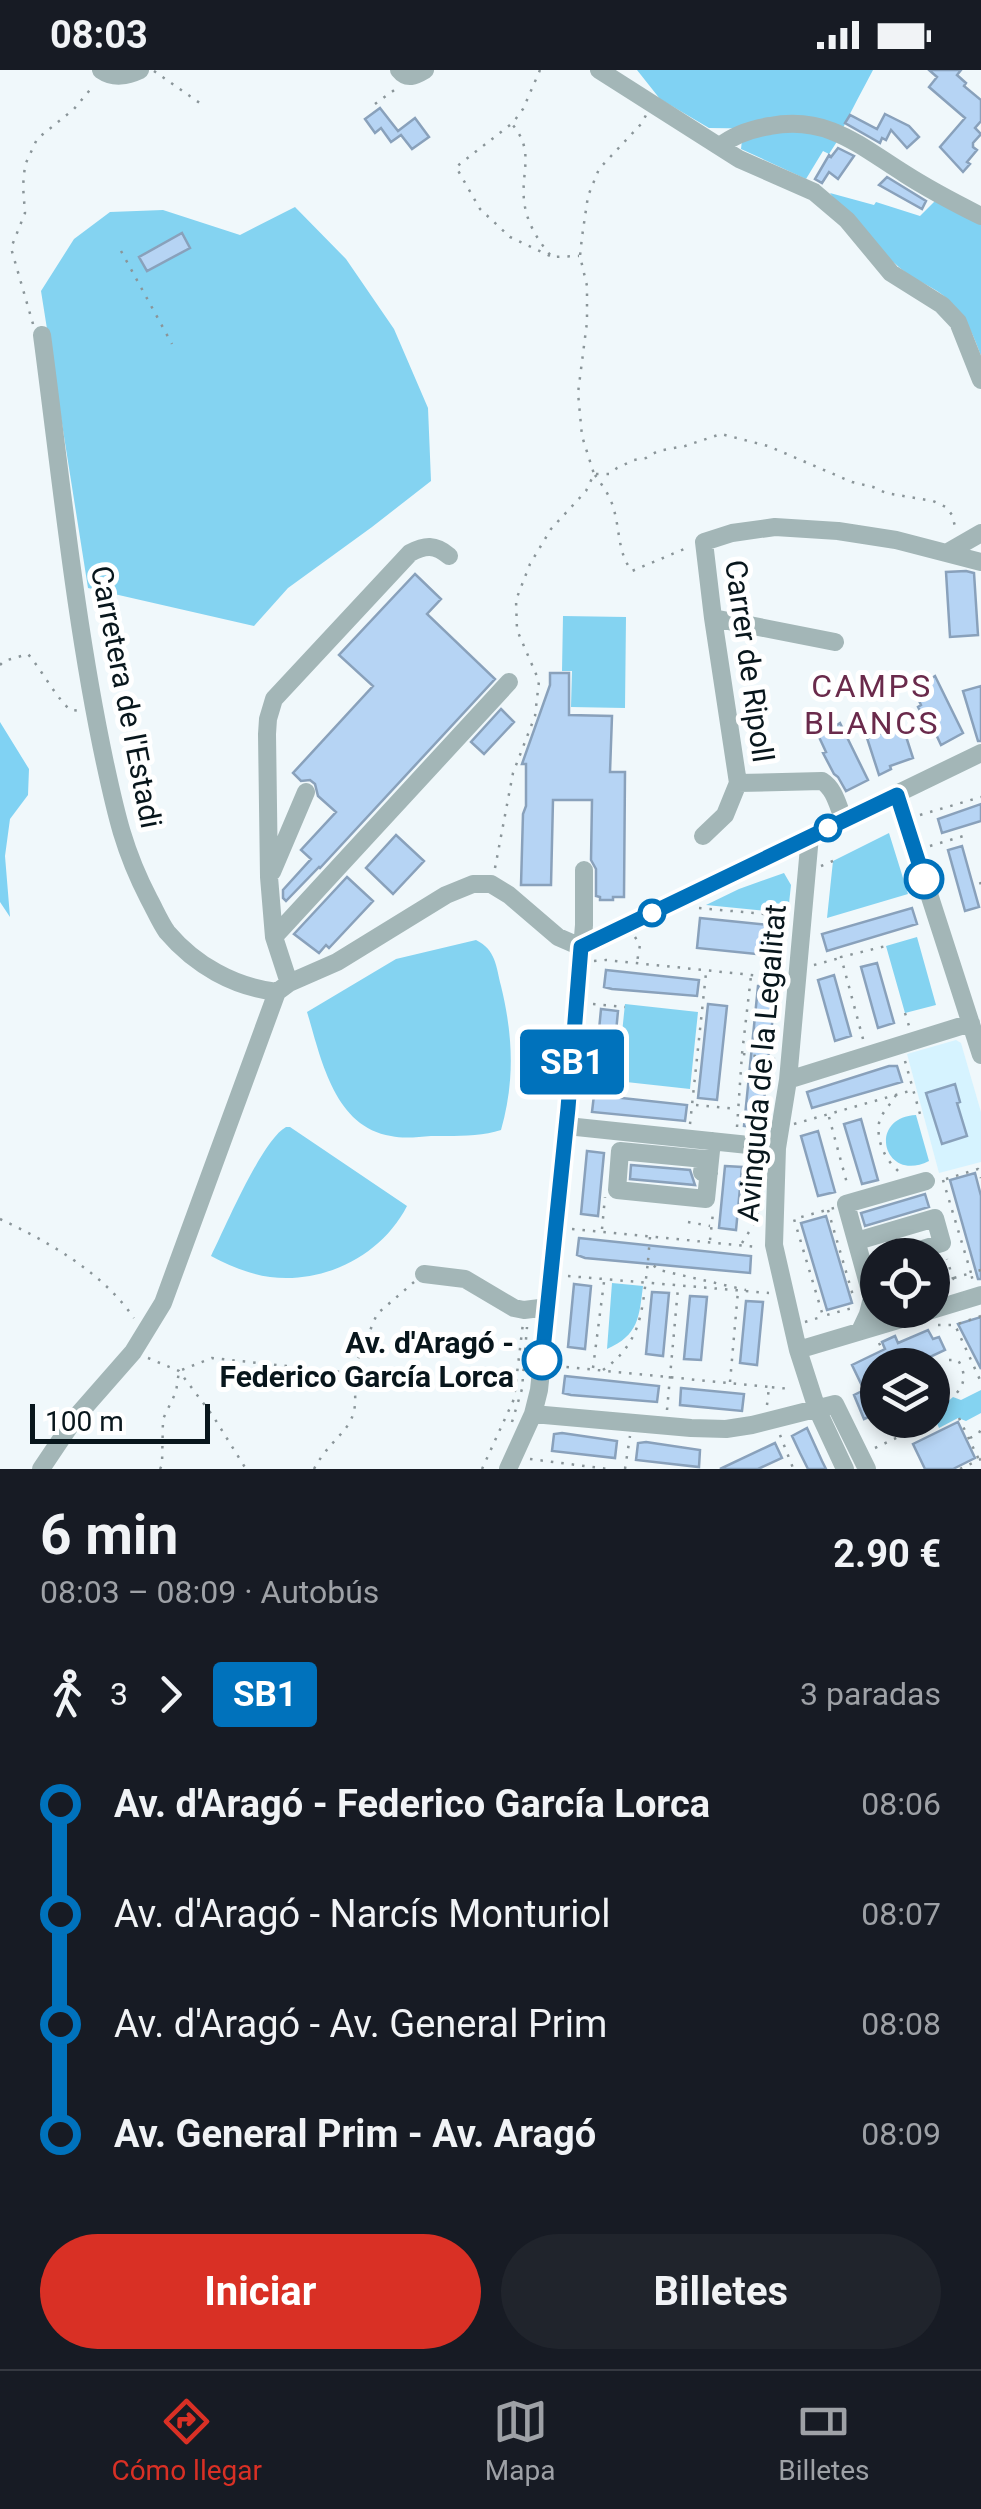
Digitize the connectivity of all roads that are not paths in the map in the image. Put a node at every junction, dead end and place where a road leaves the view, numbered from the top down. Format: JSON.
{"nodes":[{"id":1,"x":599,"y":70,"type":"edge"},
{"id":2,"x":630,"y":70,"type":"edge"},
{"id":3,"x":103,"y":72,"type":"edge"},
{"id":4,"x":149,"y":72,"type":"edge"},
{"id":5,"x":644,"y":98,"type":"junction"},
{"id":6,"x":720,"y":146,"type":"junction"},
{"id":7,"x":981,"y":216,"type":"edge"},
{"id":8,"x":42,"y":336,"type":"road end"},
{"id":9,"x":981,"y":380,"type":"edge"},
{"id":10,"x":964,"y":542,"type":"edge"},
{"id":11,"x":448,"y":556,"type":"dead end"},
{"id":12,"x":981,"y":562,"type":"edge"},
{"id":13,"x":713,"y":618,"type":"junction"},
{"id":14,"x":834,"y":642,"type":"dead end"},
{"id":15,"x":509,"y":682,"type":"dead end"},
{"id":16,"x":981,"y":753,"type":"edge"},
{"id":17,"x":738,"y":782,"type":"junction"},
{"id":18,"x":306,"y":792,"type":"dead end"},
{"id":19,"x":897,"y":795,"type":"junction"},
{"id":20,"x":844,"y":820,"type":"junction"},
{"id":21,"x":702,"y":836,"type":"dead end"},
{"id":22,"x":810,"y":836,"type":"junction"},
{"id":23,"x":584,"y":870,"type":"dead end"},
{"id":24,"x":270,"y":877,"type":"junction"},
{"id":25,"x":274,"y":937,"type":"junction"},
{"id":26,"x":581,"y":955,"type":"junction"},
{"id":27,"x":283,"y":988,"type":"junction"},
{"id":28,"x":971,"y":1023,"type":"junction"},
{"id":29,"x":981,"y":1055,"type":"edge"},
{"id":30,"x":788,"y":1080,"type":"junction"},
{"id":31,"x":567,"y":1126,"type":"junction"},
{"id":32,"x":712,"y":1141,"type":"junction"},
{"id":33,"x":777,"y":1148,"type":"junction"},
{"id":34,"x":709,"y":1173,"type":"junction"},
{"id":35,"x":926,"y":1181,"type":"dead end"},
{"id":36,"x":867,"y":1238,"type":"edge"},
{"id":37,"x":940,"y":1238,"type":"edge"},
{"id":38,"x":860,"y":1240,"type":"edge"},
{"id":39,"x":857,"y":1241,"type":"junction"},
{"id":40,"x":860,"y":1246,"type":"edge"},
{"id":41,"x":424,"y":1274,"type":"road end"},
{"id":42,"x":979,"y":1296,"type":"edge"},
{"id":43,"x":548,"y":1307,"type":"junction"},
{"id":44,"x":950,"y":1308,"type":"edge"},
{"id":45,"x":862,"y":1328,"type":"edge"},
{"id":46,"x":877,"y":1328,"type":"edge"},
{"id":47,"x":860,"y":1332,"type":"junction"},
{"id":48,"x":798,"y":1350,"type":"junction"},
{"id":49,"x":814,"y":1400,"type":"junction"},
{"id":50,"x":533,"y":1414,"type":"junction"},
{"id":51,"x":864,"y":1462,"type":"edge"},
{"id":52,"x":510,"y":1463,"type":"edge"},
{"id":53,"x":42,"y":1469,"type":"edge"},
{"id":54,"x":845,"y":1469,"type":"edge"}],
"edges":[{"from":1,"to":5,"type":"street"},
{"from":2,"to":5,"type":"street"},
{"from":3,"to":4,"type":"street"},
{"from":5,"to":6,"type":"street"},
{"from":6,"to":7,"type":"street"},
{"from":6,"to":9,"type":"street"},
{"from":8,"to":27,"type":"street","name":"Carretera de l'Estadi"},
{"from":10,"to":12,"type":"street"},
{"from":10,"to":13,"type":"street","name":"Carrer de Ripoll"},
{"from":11,"to":24,"type":"street"},
{"from":13,"to":14,"type":"street"},
{"from":13,"to":17,"type":"street","name":"Carrer de Ripoll"},
{"from":15,"to":25,"type":"street"},
{"from":16,"to":19,"type":"street"},
{"from":17,"to":20,"type":"street"},
{"from":17,"to":21,"type":"street","name":"Carrer de Ripoll"},
{"from":18,"to":24,"type":"street"},
{"from":19,"to":20,"type":"street"},
{"from":19,"to":28,"type":"street"},
{"from":20,"to":22,"type":"street"},
{"from":22,"to":26,"type":"street"},
{"from":22,"to":30,"type":"street","name":"Avinguda de la Legalitat"},
{"from":23,"to":26,"type":"street"},
{"from":24,"to":25,"type":"street"},
{"from":25,"to":27,"type":"street"},
{"from":26,"to":27,"type":"street"},
{"from":26,"to":31,"type":"street"},
{"from":27,"to":53,"type":"street"},
{"from":28,"to":29,"type":"street"},
{"from":28,"to":30,"type":"street"},
{"from":30,"to":33,"type":"street","name":"Avinguda de la Legalitat"},
{"from":31,"to":32,"type":"street"},
{"from":31,"to":43,"type":"street"},
{"from":32,"to":33,"type":"street"},
{"from":32,"to":34,"type":"street"},
{"from":33,"to":48,"type":"street","name":"Avinguda de la Legalitat"},
{"from":34,"to":34,"type":"street"},
{"from":35,"to":39,"type":"street"},
{"from":36,"to":37,"type":"street"},
{"from":38,"to":39,"type":"street"},
{"from":39,"to":40,"type":"street"},
{"from":41,"to":43,"type":"street"},
{"from":42,"to":44,"type":"street"},
{"from":43,"to":50,"type":"street"},
{"from":45,"to":47,"type":"street"},
{"from":46,"to":47,"type":"street"},
{"from":47,"to":48,"type":"street"},
{"from":48,"to":49,"type":"street","name":"Avinguda de la Legalitat"},
{"from":49,"to":50,"type":"street"},
{"from":49,"to":51,"type":"street"},
{"from":49,"to":54,"type":"street","name":"Avinguda de la Legalitat"},
{"from":50,"to":52,"type":"street"}]}
